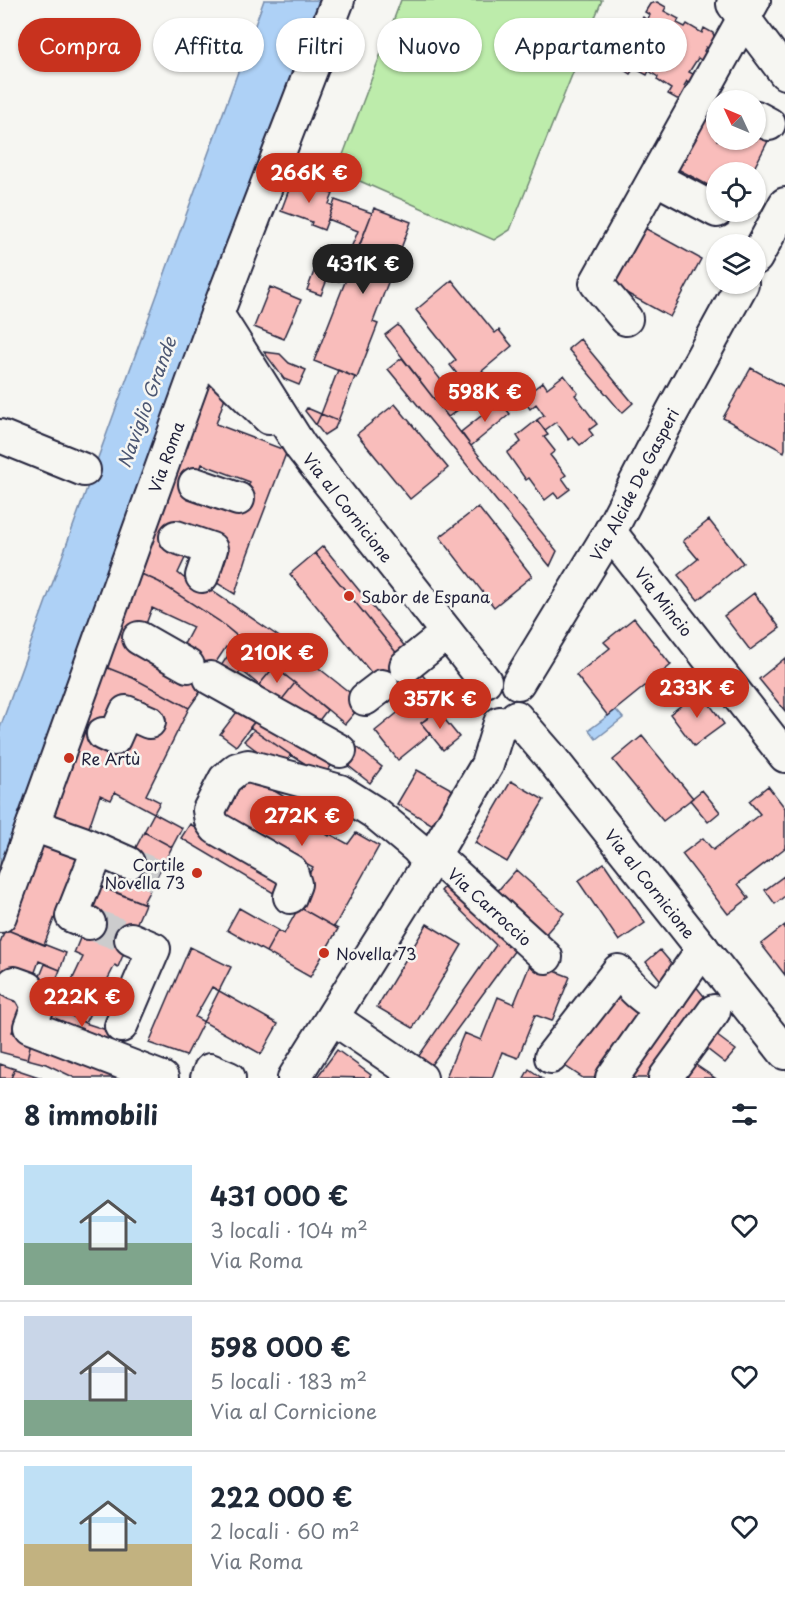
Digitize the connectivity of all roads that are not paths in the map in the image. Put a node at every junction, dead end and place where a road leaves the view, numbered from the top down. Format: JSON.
{"nodes":[{"id":1,"x":338,"y":0,"type":"edge"},
{"id":2,"x":742,"y":6,"type":"edge"},
{"id":3,"x":785,"y":73,"type":"edge"},
{"id":4,"x":716,"y":90,"type":"edge"},
{"id":5,"x":706,"y":106,"type":"edge"},
{"id":6,"x":655,"y":178,"type":"junction"},
{"id":7,"x":785,"y":204,"type":"edge"},
{"id":8,"x":706,"y":206,"type":"edge"},
{"id":9,"x":766,"y":239,"type":"edge"},
{"id":10,"x":737,"y":294,"type":"edge"},
{"id":11,"x":217,"y":314,"type":"junction"},
{"id":12,"x":626,"y":319,"type":"dead end"},
{"id":13,"x":203,"y":354,"type":"junction"},
{"id":14,"x":0,"y":436,"type":"edge"},
{"id":15,"x":301,"y":447,"type":"junction"},
{"id":16,"x":84,"y":470,"type":"dead end"},
{"id":17,"x":175,"y":477,"type":"junction"},
{"id":18,"x":238,"y":499,"type":"dead end"},
{"id":19,"x":156,"y":530,"type":"junction"},
{"id":20,"x":610,"y":532,"type":"junction"},
{"id":21,"x":202,"y":576,"type":"dead end"},
{"id":22,"x":121,"y":628,"type":"junction"},
{"id":23,"x":447,"y":633,"type":"junction"},
{"id":24,"x":406,"y":666,"type":"dead end"},
{"id":25,"x":485,"y":681,"type":"junction"},
{"id":26,"x":518,"y":684,"type":"junction"},
{"id":27,"x":508,"y":720,"type":"junction"},
{"id":28,"x":149,"y":723,"type":"dead end"},
{"id":29,"x":85,"y":727,"type":"junction"},
{"id":30,"x":340,"y":751,"type":"dead end"},
{"id":31,"x":785,"y":756,"type":"edge"},
{"id":32,"x":33,"y":825,"type":"junction"},
{"id":33,"x":98,"y":850,"type":"junction"},
{"id":34,"x":432,"y":859,"type":"junction"},
{"id":35,"x":128,"y":863,"type":"tunnel mouth"},
{"id":36,"x":290,"y":897,"type":"dead end"},
{"id":37,"x":0,"y":916,"type":"edge"},
{"id":38,"x":89,"y":922,"type":"tunnel mouth"},
{"id":39,"x":131,"y":939,"type":"tunnel mouth"},
{"id":40,"x":703,"y":949,"type":"junction"},
{"id":41,"x":546,"y":957,"type":"dead end"},
{"id":42,"x":14,"y":983,"type":"dead end"},
{"id":43,"x":670,"y":996,"type":"junction"},
{"id":44,"x":714,"y":1011,"type":"dead end"},
{"id":45,"x":333,"y":1018,"type":"junction"},
{"id":46,"x":121,"y":1026,"type":"dead end"},
{"id":47,"x":785,"y":1053,"type":"edge"},
{"id":48,"x":546,"y":1067,"type":"edge"},
{"id":49,"x":162,"y":1078,"type":"edge"},
{"id":50,"x":207,"y":1078,"type":"edge"},
{"id":51,"x":229,"y":1078,"type":"edge"},
{"id":52,"x":294,"y":1078,"type":"edge"},
{"id":53,"x":421,"y":1078,"type":"edge"},
{"id":54,"x":612,"y":1078,"type":"edge"},
{"id":55,"x":665,"y":1078,"type":"edge"}],
"edges":[{"from":1,"to":11,"type":"street","name":"Via Roma"},
{"from":2,"to":3,"type":"street"},
{"from":2,"to":4,"type":"street"},
{"from":5,"to":6,"type":"street"},
{"from":6,"to":8,"type":"street"},
{"from":6,"to":12,"type":"street"},
{"from":7,"to":9,"type":"street"},
{"from":10,"to":20,"type":"street","name":"Via Alcide De Gasperi"},
{"from":11,"to":13,"type":"street","name":"Via Roma"},
{"from":11,"to":15,"type":"street","name":"Via al Cornicione"},
{"from":13,"to":15,"type":"street","name":"Via al Cornicione"},
{"from":13,"to":17,"type":"street","name":"Via Roma"},
{"from":14,"to":16,"type":"street"},
{"from":15,"to":23,"type":"street","name":"Via al Cornicione"},
{"from":17,"to":18,"type":"street"},
{"from":17,"to":19,"type":"street","name":"Via Roma"},
{"from":19,"to":21,"type":"street"},
{"from":19,"to":22,"type":"street","name":"Via Roma"},
{"from":20,"to":26,"type":"street","name":"Via Alcide De Gasperi"},
{"from":20,"to":31,"type":"street","name":"Via Mincio"},
{"from":22,"to":29,"type":"street","name":"Via Roma"},
{"from":22,"to":30,"type":"street"},
{"from":23,"to":24,"type":"street"},
{"from":23,"to":25,"type":"street","name":"Via al Cornicione"},
{"from":25,"to":26,"type":"street"},
{"from":25,"to":27,"type":"street"},
{"from":26,"to":27,"type":"street"},
{"from":27,"to":34,"type":"street","name":"Via Carroccio"},
{"from":27,"to":40,"type":"street","name":"Via al Cornicione"},
{"from":28,"to":29,"type":"street"},
{"from":29,"to":32,"type":"street","name":"Via Roma"},
{"from":32,"to":33,"type":"street"},
{"from":32,"to":37,"type":"street","name":"Via Roma"},
{"from":33,"to":35,"type":"street"},
{"from":33,"to":38,"type":"street"},
{"from":34,"to":36,"type":"street"},
{"from":34,"to":41,"type":"street","name":"Via Carroccio"},
{"from":34,"to":45,"type":"street","name":"Via Carroccio"},
{"from":39,"to":46,"type":"street"},
{"from":40,"to":43,"type":"street"},
{"from":40,"to":47,"type":"street","name":"Via al Cornicione"},
{"from":42,"to":49,"type":"street"},
{"from":43,"to":48,"type":"street"},
{"from":43,"to":54,"type":"street"},
{"from":44,"to":55,"type":"street"},
{"from":45,"to":52,"type":"street","name":"Via Carroccio"},
{"from":45,"to":53,"type":"street"},
{"from":50,"to":51,"type":"street"}]}
